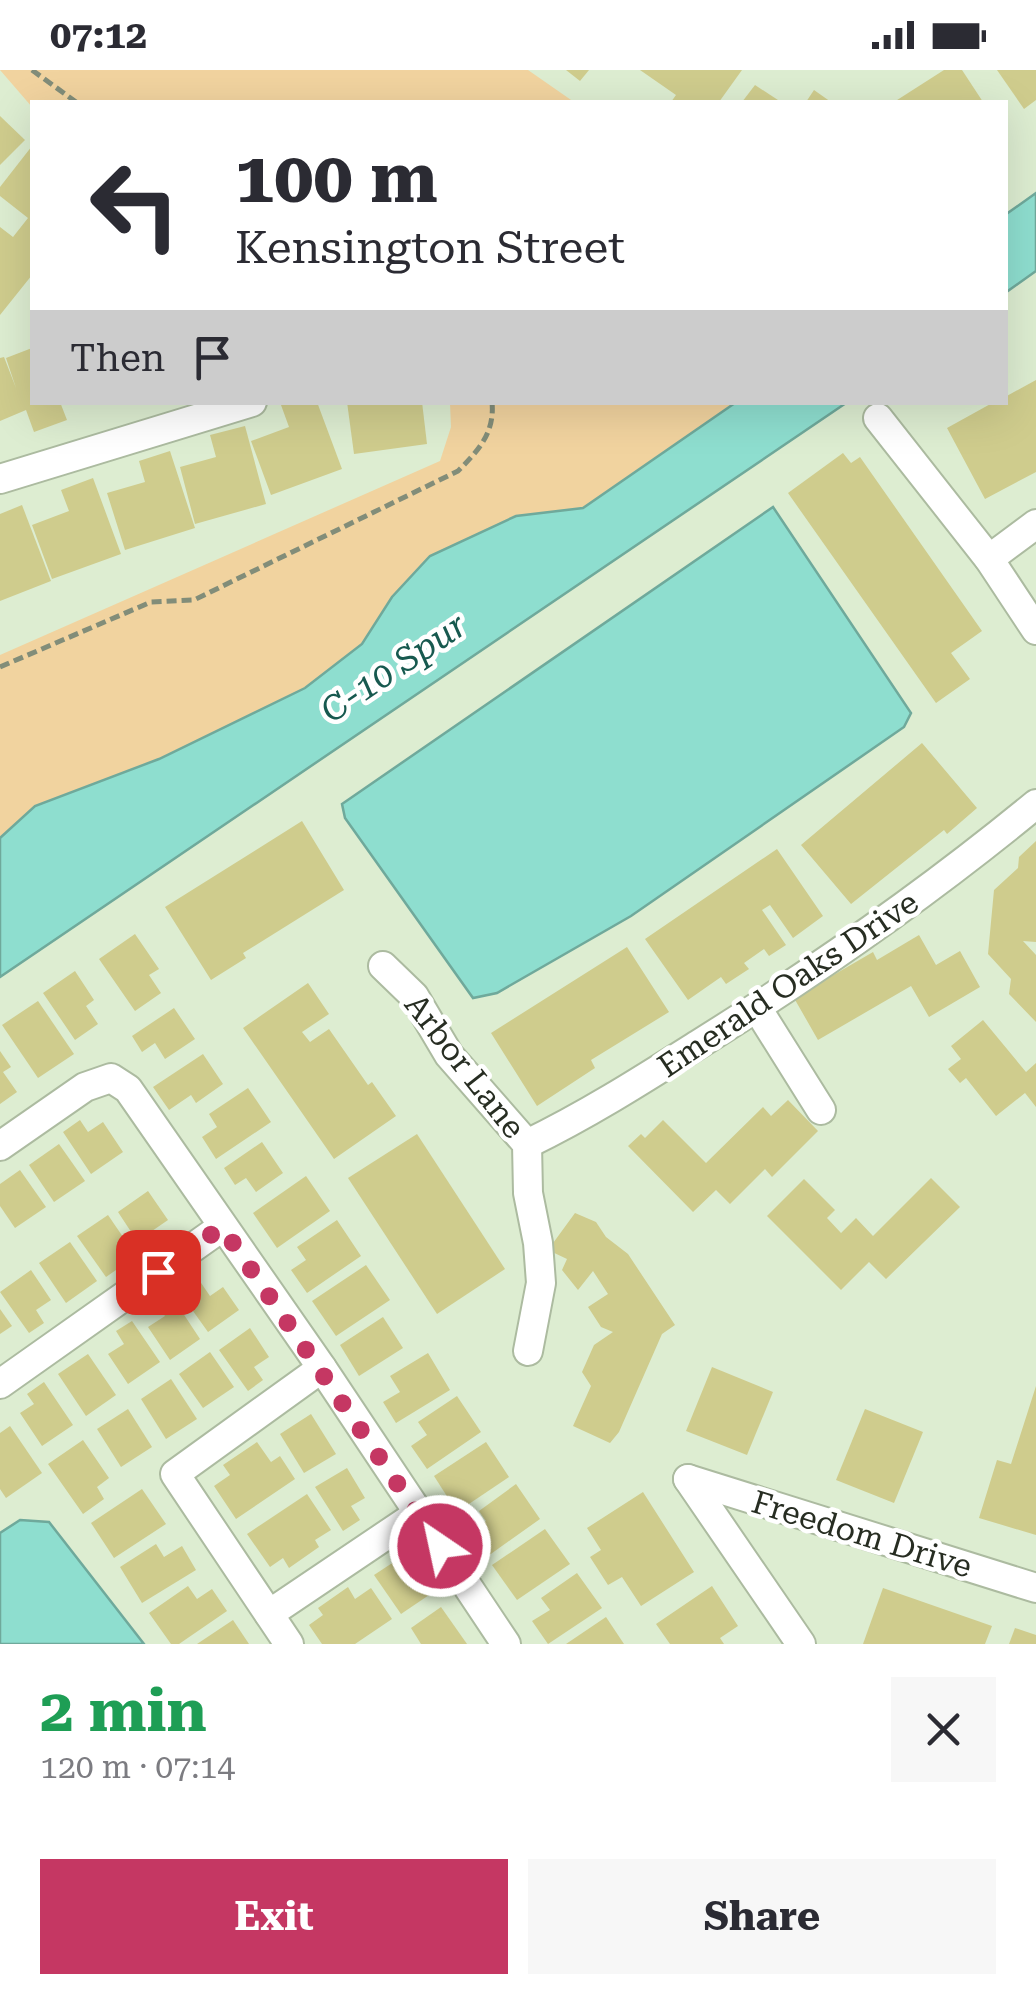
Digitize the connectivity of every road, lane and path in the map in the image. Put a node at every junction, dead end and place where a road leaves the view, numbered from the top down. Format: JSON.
{"nodes":[{"id":1,"x":32,"y":70,"type":"edge"},
{"id":2,"x":73,"y":100,"type":"edge"},
{"id":3,"x":242,"y":405,"type":"edge"},
{"id":4,"x":492,"y":405,"type":"edge"},
{"id":5,"x":878,"y":418,"type":"dead end"},
{"id":6,"x":0,"y":479,"type":"edge"},
{"id":7,"x":1036,"y":524,"type":"edge"},
{"id":8,"x":989,"y":559,"type":"junction"},
{"id":9,"x":1036,"y":630,"type":"edge"},
{"id":10,"x":0,"y":667,"type":"edge"},
{"id":11,"x":1036,"y":804,"type":"edge"},
{"id":12,"x":383,"y":966,"type":"dead end"},
{"id":13,"x":756,"y":1008,"type":"junction"},
{"id":14,"x":822,"y":1110,"type":"dead end"},
{"id":15,"x":527,"y":1144,"type":"junction"},
{"id":16,"x":0,"y":1146,"type":"edge"},
{"id":17,"x":222,"y":1227,"type":"junction"},
{"id":18,"x":528,"y":1351,"type":"dead end"},
{"id":19,"x":322,"y":1368,"type":"junction"},
{"id":20,"x":0,"y":1384,"type":"edge"},
{"id":21,"x":418,"y":1512,"type":"junction"},
{"id":22,"x":1036,"y":1588,"type":"edge"},
{"id":23,"x":269,"y":1614,"type":"junction"},
{"id":24,"x":289,"y":1644,"type":"edge"},
{"id":25,"x":506,"y":1644,"type":"edge"},
{"id":26,"x":802,"y":1644,"type":"edge"}],
"edges":[{"from":1,"to":2,"type":"path"},
{"from":3,"to":6,"type":"street"},
{"from":4,"to":10,"type":"path"},
{"from":5,"to":8,"type":"street"},
{"from":7,"to":8,"type":"street"},
{"from":8,"to":9,"type":"street"},
{"from":11,"to":13,"type":"street","name":"Emerald Oaks Drive"},
{"from":12,"to":15,"type":"street","name":"Arbor Lane"},
{"from":13,"to":14,"type":"street"},
{"from":13,"to":15,"type":"street","name":"Emerald Oaks Drive"},
{"from":15,"to":18,"type":"street","name":"Arbor Lane"},
{"from":16,"to":17,"type":"street"},
{"from":17,"to":19,"type":"street"},
{"from":17,"to":20,"type":"street"},
{"from":19,"to":21,"type":"street"},
{"from":19,"to":23,"type":"street"},
{"from":21,"to":23,"type":"street"},
{"from":21,"to":25,"type":"street"},
{"from":22,"to":26,"type":"street","name":"Freedom Drive"},
{"from":23,"to":24,"type":"street"}]}
